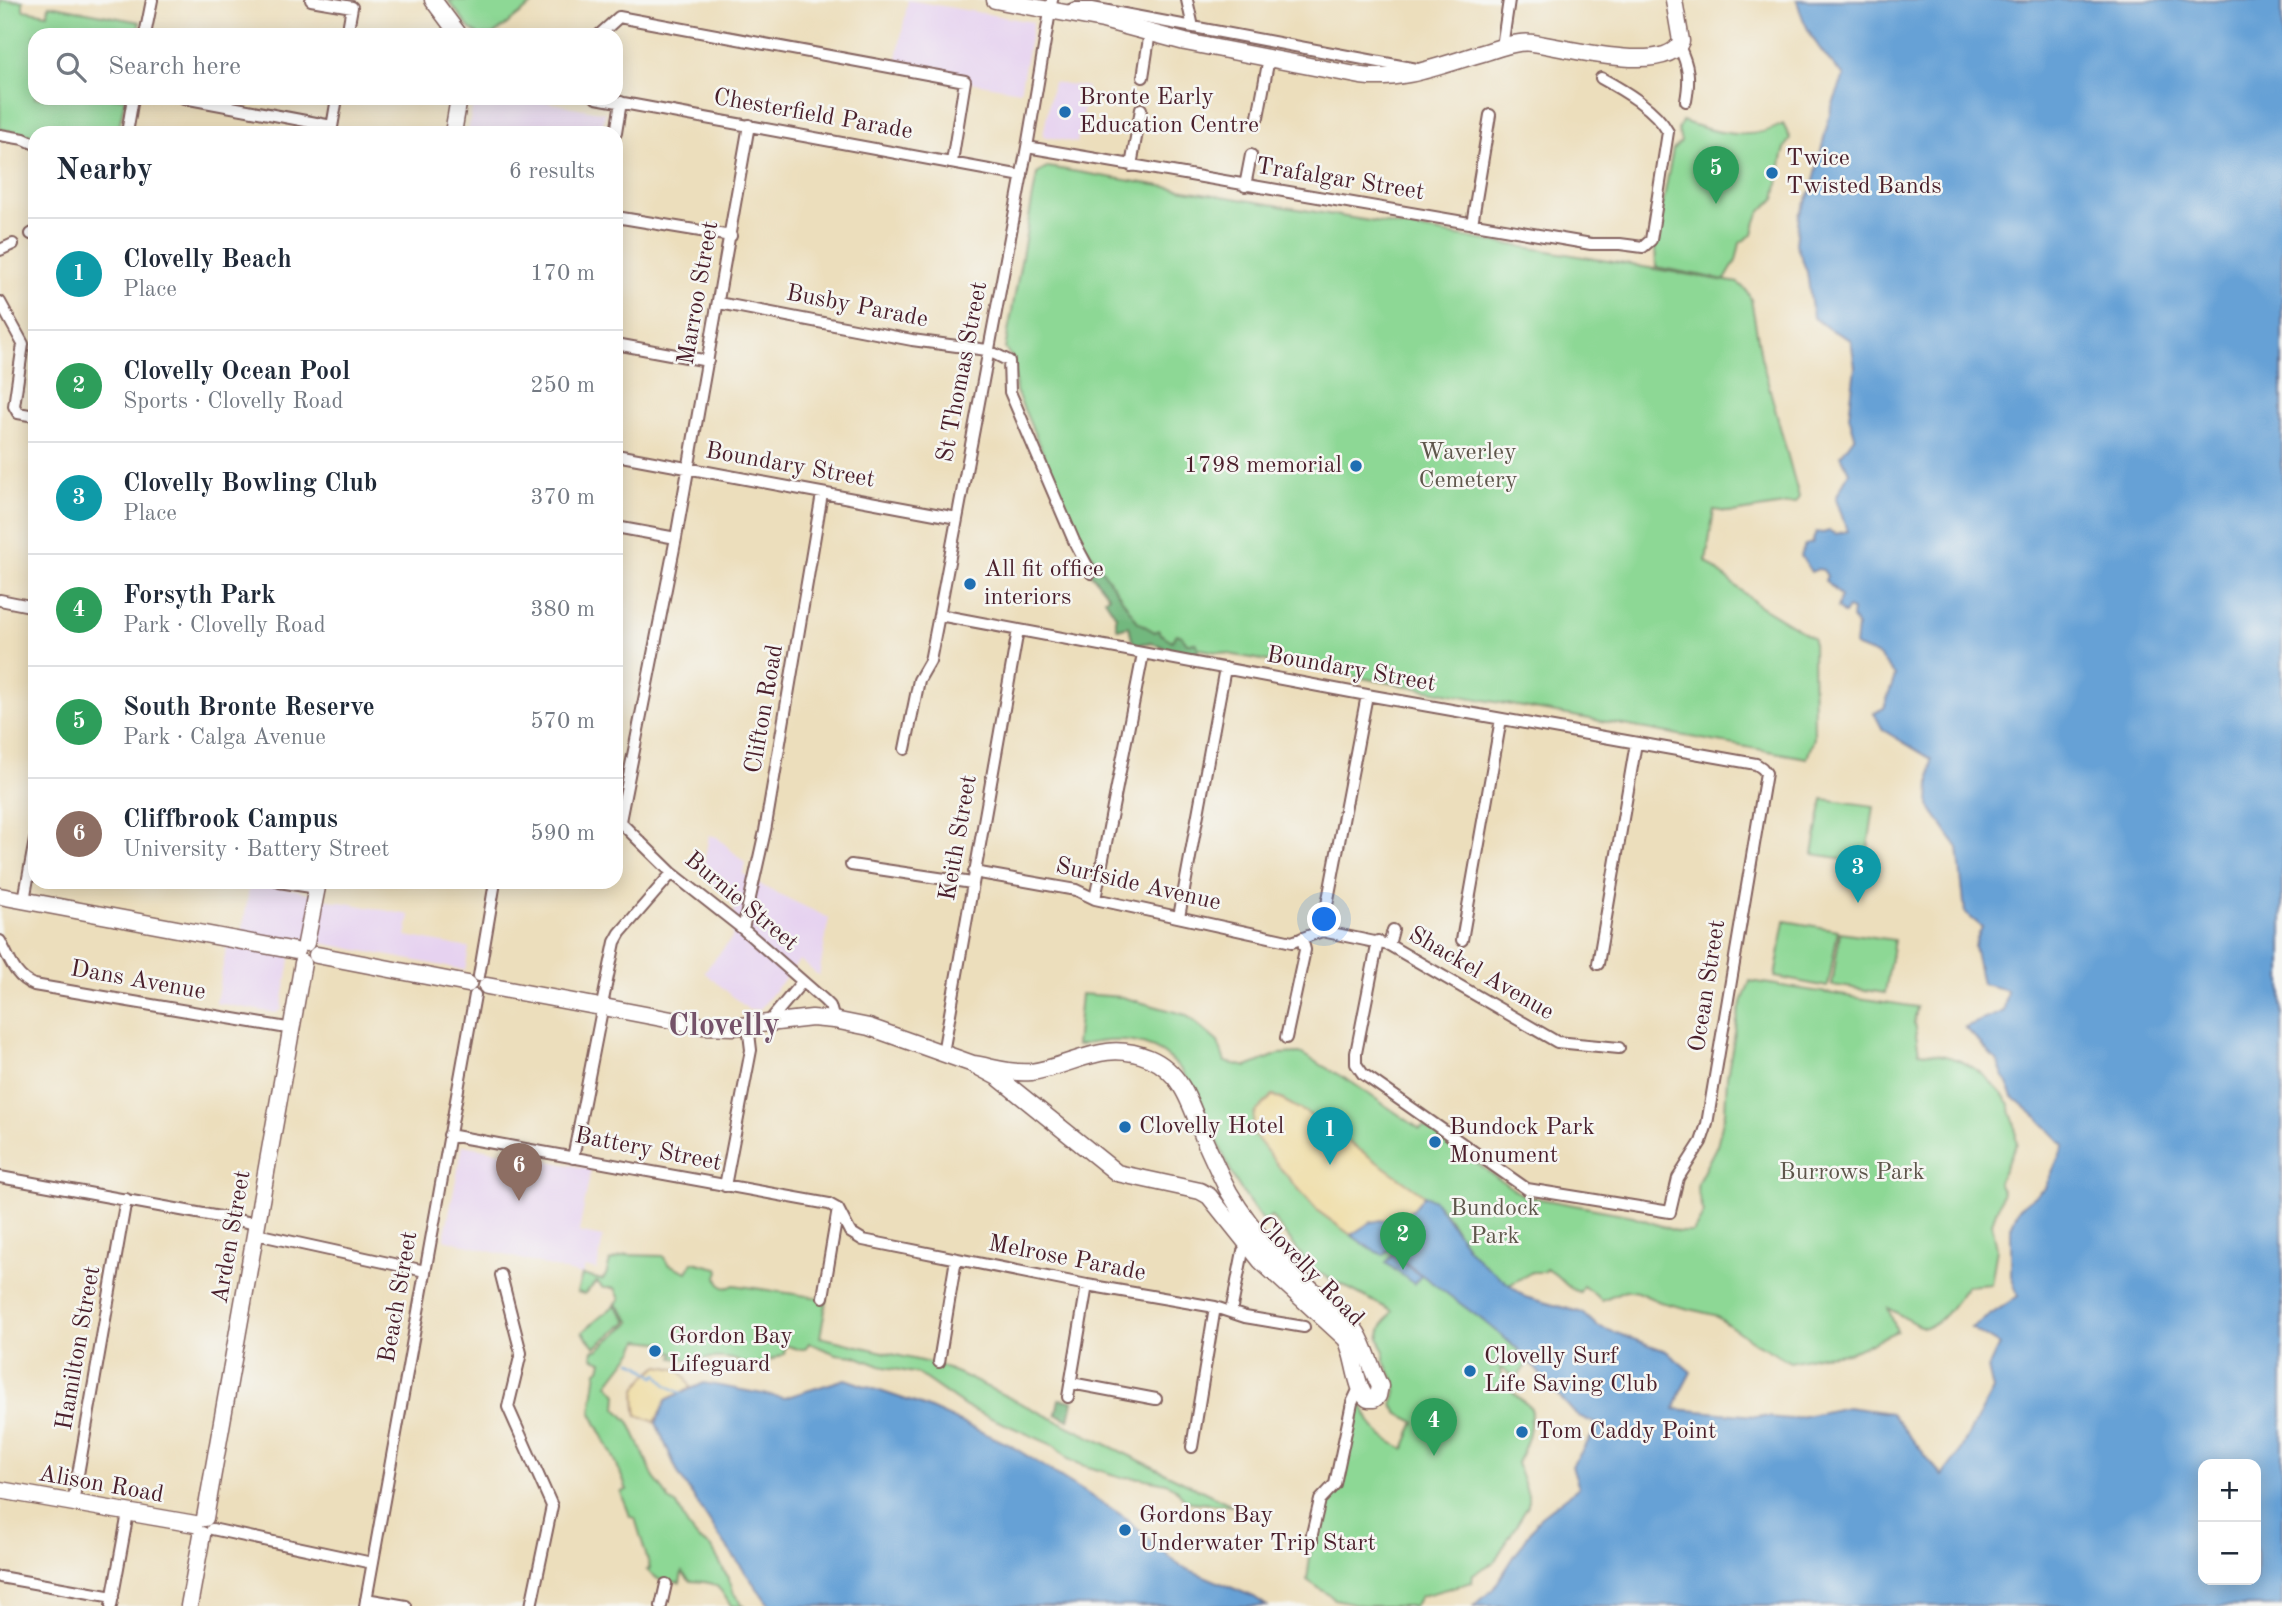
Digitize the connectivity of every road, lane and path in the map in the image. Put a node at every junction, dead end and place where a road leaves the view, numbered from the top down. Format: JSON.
{"nodes":[{"id":1,"x":152,"y":0,"type":"edge"},
{"id":2,"x":311,"y":0,"type":"edge"},
{"id":3,"x":433,"y":0,"type":"edge"},
{"id":4,"x":995,"y":0,"type":"edge"},
{"id":5,"x":1187,"y":0,"type":"edge"},
{"id":6,"x":1509,"y":0,"type":"edge"},
{"id":7,"x":1674,"y":0,"type":"edge"},
{"id":8,"x":1056,"y":7,"type":"edge"},
{"id":9,"x":1193,"y":27,"type":"junction"},
{"id":10,"x":146,"y":28,"type":"edge"},
{"id":11,"x":348,"y":28,"type":"edge"},
{"id":12,"x":454,"y":28,"type":"edge"},
{"id":13,"x":607,"y":28,"type":"edge"},
{"id":14,"x":1150,"y":33,"type":"junction"},
{"id":15,"x":1502,"y":47,"type":"junction"},
{"id":16,"x":1677,"y":48,"type":"junction"},
{"id":17,"x":1269,"y":58,"type":"junction"},
{"id":18,"x":1421,"y":70,"type":"junction"},
{"id":19,"x":1143,"y":77,"type":"dead end"},
{"id":20,"x":1601,"y":78,"type":"dead end"},
{"id":21,"x":1686,"y":101,"type":"dead end"},
{"id":22,"x":623,"y":103,"type":"edge"},
{"id":23,"x":132,"y":105,"type":"edge"},
{"id":24,"x":217,"y":105,"type":"edge"},
{"id":25,"x":336,"y":105,"type":"edge"},
{"id":26,"x":458,"y":105,"type":"edge"},
{"id":27,"x":621,"y":105,"type":"edge"},
{"id":28,"x":1142,"y":109,"type":"dead end"},
{"id":29,"x":1490,"y":115,"type":"dead end"},
{"id":30,"x":1258,"y":117,"type":"dead end"},
{"id":31,"x":749,"y":125,"type":"junction"},
{"id":32,"x":128,"y":126,"type":"edge"},
{"id":33,"x":317,"y":126,"type":"edge"},
{"id":34,"x":332,"y":126,"type":"edge"},
{"id":35,"x":454,"y":126,"type":"edge"},
{"id":36,"x":617,"y":126,"type":"edge"},
{"id":37,"x":0,"y":135,"type":"edge"},
{"id":38,"x":28,"y":142,"type":"edge"},
{"id":39,"x":1027,"y":147,"type":"junction"},
{"id":40,"x":1251,"y":155,"type":"dead end"},
{"id":41,"x":952,"y":162,"type":"junction"},
{"id":42,"x":1131,"y":166,"type":"junction"},
{"id":43,"x":1022,"y":176,"type":"junction"},
{"id":44,"x":1245,"y":186,"type":"junction"},
{"id":45,"x":623,"y":218,"type":"edge"},
{"id":46,"x":1472,"y":224,"type":"junction"},
{"id":47,"x":731,"y":236,"type":"junction"},
{"id":48,"x":13,"y":244,"type":"dead end"},
{"id":49,"x":0,"y":250,"type":"edge"},
{"id":50,"x":0,"y":302,"type":"edge"},
{"id":51,"x":719,"y":303,"type":"junction"},
{"id":52,"x":623,"y":345,"type":"edge"},
{"id":53,"x":987,"y":350,"type":"junction"},
{"id":54,"x":708,"y":361,"type":"junction"},
{"id":55,"x":28,"y":414,"type":"edge"},
{"id":56,"x":623,"y":456,"type":"edge"},
{"id":57,"x":689,"y":469,"type":"junction"},
{"id":58,"x":822,"y":494,"type":"junction"},
{"id":59,"x":957,"y":518,"type":"junction"},
{"id":60,"x":623,"y":528,"type":"edge"},
{"id":61,"x":676,"y":538,"type":"junction"},
{"id":62,"x":1091,"y":573,"type":"dead end"},
{"id":63,"x":0,"y":600,"type":"edge"},
{"id":64,"x":28,"y":606,"type":"edge"},
{"id":65,"x":939,"y":615,"type":"junction"},
{"id":66,"x":1018,"y":630,"type":"junction"},
{"id":67,"x":1143,"y":653,"type":"junction"},
{"id":68,"x":1225,"y":668,"type":"junction"},
{"id":69,"x":1367,"y":695,"type":"junction"},
{"id":70,"x":1501,"y":719,"type":"junction"},
{"id":71,"x":1636,"y":743,"type":"junction"},
{"id":72,"x":905,"y":749,"type":"dead end"},
{"id":73,"x":1756,"y":764,"type":"joint"},
{"id":74,"x":623,"y":796,"type":"edge"},
{"id":75,"x":623,"y":825,"type":"edge"},
{"id":76,"x":851,"y":865,"type":"dead end"},
{"id":77,"x":672,"y":873,"type":"junction"},
{"id":78,"x":28,"y":878,"type":"edge"},
{"id":79,"x":973,"y":878,"type":"junction"},
{"id":80,"x":317,"y":889,"type":"edge"},
{"id":81,"x":494,"y":889,"type":"edge"},
{"id":82,"x":0,"y":896,"type":"edge"},
{"id":83,"x":1095,"y":899,"type":"junction"},
{"id":84,"x":24,"y":900,"type":"junction"},
{"id":85,"x":1179,"y":917,"type":"junction"},
{"id":86,"x":743,"y":929,"type":"junction"},
{"id":87,"x":1393,"y":930,"type":"dead end"},
{"id":88,"x":1322,"y":931,"type":"junction"},
{"id":89,"x":1297,"y":940,"type":"junction"},
{"id":90,"x":1462,"y":940,"type":"dead end"},
{"id":91,"x":0,"y":941,"type":"edge"},
{"id":92,"x":1383,"y":943,"type":"junction"},
{"id":93,"x":306,"y":953,"type":"junction"},
{"id":94,"x":1598,"y":964,"type":"dead end"},
{"id":95,"x":802,"y":982,"type":"junction"},
{"id":96,"x":477,"y":985,"type":"junction"},
{"id":97,"x":602,"y":1007,"type":"junction"},
{"id":98,"x":834,"y":1020,"type":"junction"},
{"id":99,"x":768,"y":1023,"type":"junction"},
{"id":100,"x":748,"y":1025,"type":"junction"},
{"id":101,"x":293,"y":1028,"type":"junction"},
{"id":102,"x":1286,"y":1038,"type":"dead end"},
{"id":103,"x":1619,"y":1048,"type":"dead end"},
{"id":104,"x":943,"y":1053,"type":"junction"},
{"id":105,"x":973,"y":1064,"type":"junction"},
{"id":106,"x":1035,"y":1071,"type":"junction"},
{"id":107,"x":1037,"y":1108,"type":"junction"},
{"id":108,"x":449,"y":1135,"type":"junction"},
{"id":109,"x":573,"y":1158,"type":"junction"},
{"id":110,"x":0,"y":1177,"type":"edge"},
{"id":111,"x":726,"y":1186,"type":"junction"},
{"id":112,"x":126,"y":1199,"type":"junction"},
{"id":113,"x":838,"y":1209,"type":"junction"},
{"id":114,"x":257,"y":1229,"type":"junction"},
{"id":115,"x":1254,"y":1242,"type":"junction"},
{"id":116,"x":956,"y":1259,"type":"junction"},
{"id":117,"x":425,"y":1271,"type":"junction"},
{"id":118,"x":501,"y":1275,"type":"dead end"},
{"id":119,"x":1087,"y":1284,"type":"junction"},
{"id":120,"x":823,"y":1297,"type":"dead end"},
{"id":121,"x":1215,"y":1307,"type":"junction"},
{"id":122,"x":1231,"y":1312,"type":"junction"},
{"id":123,"x":1304,"y":1326,"type":"dead end"},
{"id":124,"x":939,"y":1362,"type":"dead end"},
{"id":125,"x":1071,"y":1383,"type":"junction"},
{"id":126,"x":1360,"y":1386,"type":"joint"},
{"id":127,"x":1068,"y":1397,"type":"dead end"},
{"id":128,"x":1156,"y":1399,"type":"dead end"},
{"id":129,"x":1192,"y":1447,"type":"dead end"},
{"id":130,"x":0,"y":1490,"type":"edge"},
{"id":131,"x":73,"y":1503,"type":"junction"},
{"id":132,"x":128,"y":1513,"type":"junction"},
{"id":133,"x":204,"y":1527,"type":"junction"},
{"id":134,"x":1312,"y":1542,"type":"dead end"},
{"id":135,"x":372,"y":1563,"type":"junction"},
{"id":136,"x":0,"y":1577,"type":"edge"},
{"id":137,"x":666,"y":1584,"type":"dead end"},
{"id":138,"x":112,"y":1601,"type":"edge"},
{"id":139,"x":365,"y":1603,"type":"edge"},
{"id":140,"x":189,"y":1606,"type":"edge"},
{"id":141,"x":406,"y":1606,"type":"edge"},
{"id":142,"x":531,"y":1606,"type":"edge"},
{"id":143,"x":661,"y":1606,"type":"edge"}],
"edges":[{"from":1,"to":10,"type":"street"},
{"from":2,"to":11,"type":"street"},
{"from":3,"to":12,"type":"street"},
{"from":4,"to":8,"type":"street"},
{"from":5,"to":9,"type":"street"},
{"from":6,"to":15,"type":"street"},
{"from":7,"to":16,"type":"street"},
{"from":8,"to":9,"type":"street"},
{"from":8,"to":14,"type":"street"},
{"from":8,"to":39,"type":"street","name":"St Thomas Street"},
{"from":9,"to":18,"type":"street"},
{"from":13,"to":41,"type":"street"},
{"from":14,"to":17,"type":"street"},
{"from":14,"to":19,"type":"street"},
{"from":15,"to":16,"type":"street"},
{"from":15,"to":18,"type":"street"},
{"from":16,"to":21,"type":"street"},
{"from":17,"to":18,"type":"street"},
{"from":17,"to":30,"type":"street"},
{"from":20,"to":46,"type":"street","name":"Trafalgar Street"},
{"from":22,"to":31,"type":"street","name":"Chesterfield Parade"},
{"from":23,"to":32,"type":"street"},
{"from":24,"to":33,"type":"street"},
{"from":25,"to":34,"type":"street"},
{"from":26,"to":35,"type":"street"},
{"from":27,"to":36,"type":"street"},
{"from":28,"to":42,"type":"street"},
{"from":29,"to":46,"type":"street"},
{"from":31,"to":41,"type":"street","name":"Chesterfield Parade"},
{"from":31,"to":47,"type":"street","name":"Marroo Street"},
{"from":37,"to":38,"type":"street"},
{"from":39,"to":42,"type":"street","name":"Trafalgar Street"},
{"from":39,"to":43,"type":"street","name":"St Thomas Street"},
{"from":40,"to":44,"type":"street"},
{"from":41,"to":43,"type":"street","name":"Chesterfield Parade"},
{"from":42,"to":44,"type":"street","name":"Trafalgar Street"},
{"from":43,"to":53,"type":"street","name":"St Thomas Street"},
{"from":44,"to":46,"type":"street","name":"Trafalgar Street"},
{"from":45,"to":47,"type":"street"},
{"from":47,"to":51,"type":"street","name":"Marroo Street"},
{"from":48,"to":49,"type":"street"},
{"from":50,"to":55,"type":"street"},
{"from":51,"to":53,"type":"street","name":"Busby Parade"},
{"from":51,"to":54,"type":"street","name":"Marroo Street"},
{"from":52,"to":54,"type":"street"},
{"from":53,"to":59,"type":"street","name":"St Thomas Street"},
{"from":53,"to":62,"type":"street"},
{"from":54,"to":57,"type":"street","name":"Marroo Street"},
{"from":56,"to":57,"type":"street","name":"Boundary Street"},
{"from":57,"to":58,"type":"street","name":"Boundary Street"},
{"from":57,"to":61,"type":"street","name":"Marroo Street"},
{"from":58,"to":59,"type":"street","name":"Boundary Street"},
{"from":58,"to":86,"type":"street","name":"Clifton Road"},
{"from":59,"to":65,"type":"street","name":"St Thomas Street"},
{"from":60,"to":61,"type":"street"},
{"from":61,"to":74,"type":"street","name":"Marroo Street"},
{"from":63,"to":64,"type":"street"},
{"from":65,"to":66,"type":"street","name":"Boundary Street"},
{"from":65,"to":72,"type":"street","name":"St Thomas Street"},
{"from":66,"to":67,"type":"street","name":"Boundary Street"},
{"from":66,"to":79,"type":"street","name":"Keith Street"},
{"from":67,"to":68,"type":"street","name":"Boundary Street"},
{"from":67,"to":83,"type":"street"},
{"from":68,"to":69,"type":"street","name":"Boundary Street"},
{"from":68,"to":85,"type":"street"},
{"from":69,"to":70,"type":"street","name":"Boundary Street"},
{"from":69,"to":88,"type":"street"},
{"from":70,"to":71,"type":"street","name":"Boundary Street"},
{"from":70,"to":90,"type":"street"},
{"from":71,"to":73,"type":"street","name":"Boundary Street"},
{"from":71,"to":94,"type":"street"},
{"from":73,"to":92,"type":"street","name":"Ocean Street"},
{"from":75,"to":77,"type":"street","name":"Burnie Street"},
{"from":76,"to":79,"type":"street","name":"Surfside Avenue"},
{"from":77,"to":86,"type":"street","name":"Burnie Street"},
{"from":77,"to":97,"type":"street"},
{"from":78,"to":84,"type":"street"},
{"from":79,"to":83,"type":"street","name":"Surfside Avenue"},
{"from":79,"to":104,"type":"street","name":"Keith Street"},
{"from":80,"to":93,"type":"street","name":"Arden Street"},
{"from":81,"to":96,"type":"street","name":"Beach Street"},
{"from":82,"to":84,"type":"street","name":"Clovelly Road"},
{"from":83,"to":85,"type":"street","name":"Surfside Avenue"},
{"from":84,"to":93,"type":"street","name":"Clovelly Road"},
{"from":85,"to":89,"type":"street","name":"Surfside Avenue"},
{"from":86,"to":95,"type":"street","name":"Burnie Street"},
{"from":87,"to":92,"type":"street"},
{"from":88,"to":89,"type":"street"},
{"from":88,"to":92,"type":"street","name":"Shackel Avenue"},
{"from":89,"to":102,"type":"street"},
{"from":91,"to":101,"type":"street","name":"Dans Avenue"},
{"from":92,"to":103,"type":"street","name":"Shackel Avenue"},
{"from":93,"to":96,"type":"street","name":"Clovelly Road"},
{"from":93,"to":101,"type":"street","name":"Arden Street"},
{"from":95,"to":98,"type":"street","name":"Burnie Street"},
{"from":95,"to":99,"type":"street"},
{"from":96,"to":97,"type":"street","name":"Clovelly Road"},
{"from":96,"to":108,"type":"street","name":"Beach Street"},
{"from":97,"to":100,"type":"street","name":"Clovelly Road"},
{"from":97,"to":109,"type":"street"},
{"from":98,"to":99,"type":"street","name":"Clovelly Road"},
{"from":98,"to":104,"type":"street","name":"Clovelly Road"},
{"from":99,"to":100,"type":"street","name":"Clovelly Road"},
{"from":100,"to":111,"type":"street"},
{"from":101,"to":114,"type":"street","name":"Arden Street"},
{"from":104,"to":105,"type":"street","name":"Clovelly Road"},
{"from":105,"to":106,"type":"street"},
{"from":105,"to":107,"type":"street","name":"Clovelly Road"},
{"from":106,"to":107,"type":"street"},
{"from":106,"to":115,"type":"street"},
{"from":107,"to":115,"type":"street","name":"Clovelly Road"},
{"from":108,"to":109,"type":"street","name":"Battery Street"},
{"from":108,"to":117,"type":"street","name":"Beach Street"},
{"from":109,"to":111,"type":"street","name":"Battery Street"},
{"from":110,"to":112,"type":"street"},
{"from":111,"to":113,"type":"street","name":"Battery Street"},
{"from":112,"to":114,"type":"street"},
{"from":112,"to":131,"type":"street","name":"Hamilton Street"},
{"from":113,"to":116,"type":"street","name":"Melrose Parade"},
{"from":113,"to":120,"type":"street"},
{"from":114,"to":117,"type":"street"},
{"from":114,"to":133,"type":"street","name":"Arden Street"},
{"from":115,"to":122,"type":"street"},
{"from":115,"to":126,"type":"street","name":"Clovelly Road"},
{"from":116,"to":119,"type":"street","name":"Melrose Parade"},
{"from":116,"to":124,"type":"street"},
{"from":117,"to":135,"type":"street","name":"Beach Street"},
{"from":118,"to":142,"type":"street"},
{"from":119,"to":121,"type":"street","name":"Melrose Parade"},
{"from":119,"to":125,"type":"street"},
{"from":121,"to":122,"type":"street","name":"Melrose Parade"},
{"from":121,"to":129,"type":"street"},
{"from":122,"to":123,"type":"street","name":"Melrose Parade"},
{"from":125,"to":127,"type":"street"},
{"from":125,"to":128,"type":"street"},
{"from":126,"to":134,"type":"street"},
{"from":130,"to":131,"type":"street","name":"Alison Road"},
{"from":131,"to":132,"type":"street","name":"Alison Road"},
{"from":132,"to":133,"type":"street","name":"Alison Road"},
{"from":132,"to":138,"type":"street"},
{"from":133,"to":135,"type":"street","name":"Alison Road"},
{"from":133,"to":140,"type":"street","name":"Arden Street"},
{"from":135,"to":139,"type":"street","name":"Beach Street"},
{"from":136,"to":138,"type":"street"},
{"from":137,"to":143,"type":"street"},
{"from":139,"to":141,"type":"street"}]}
